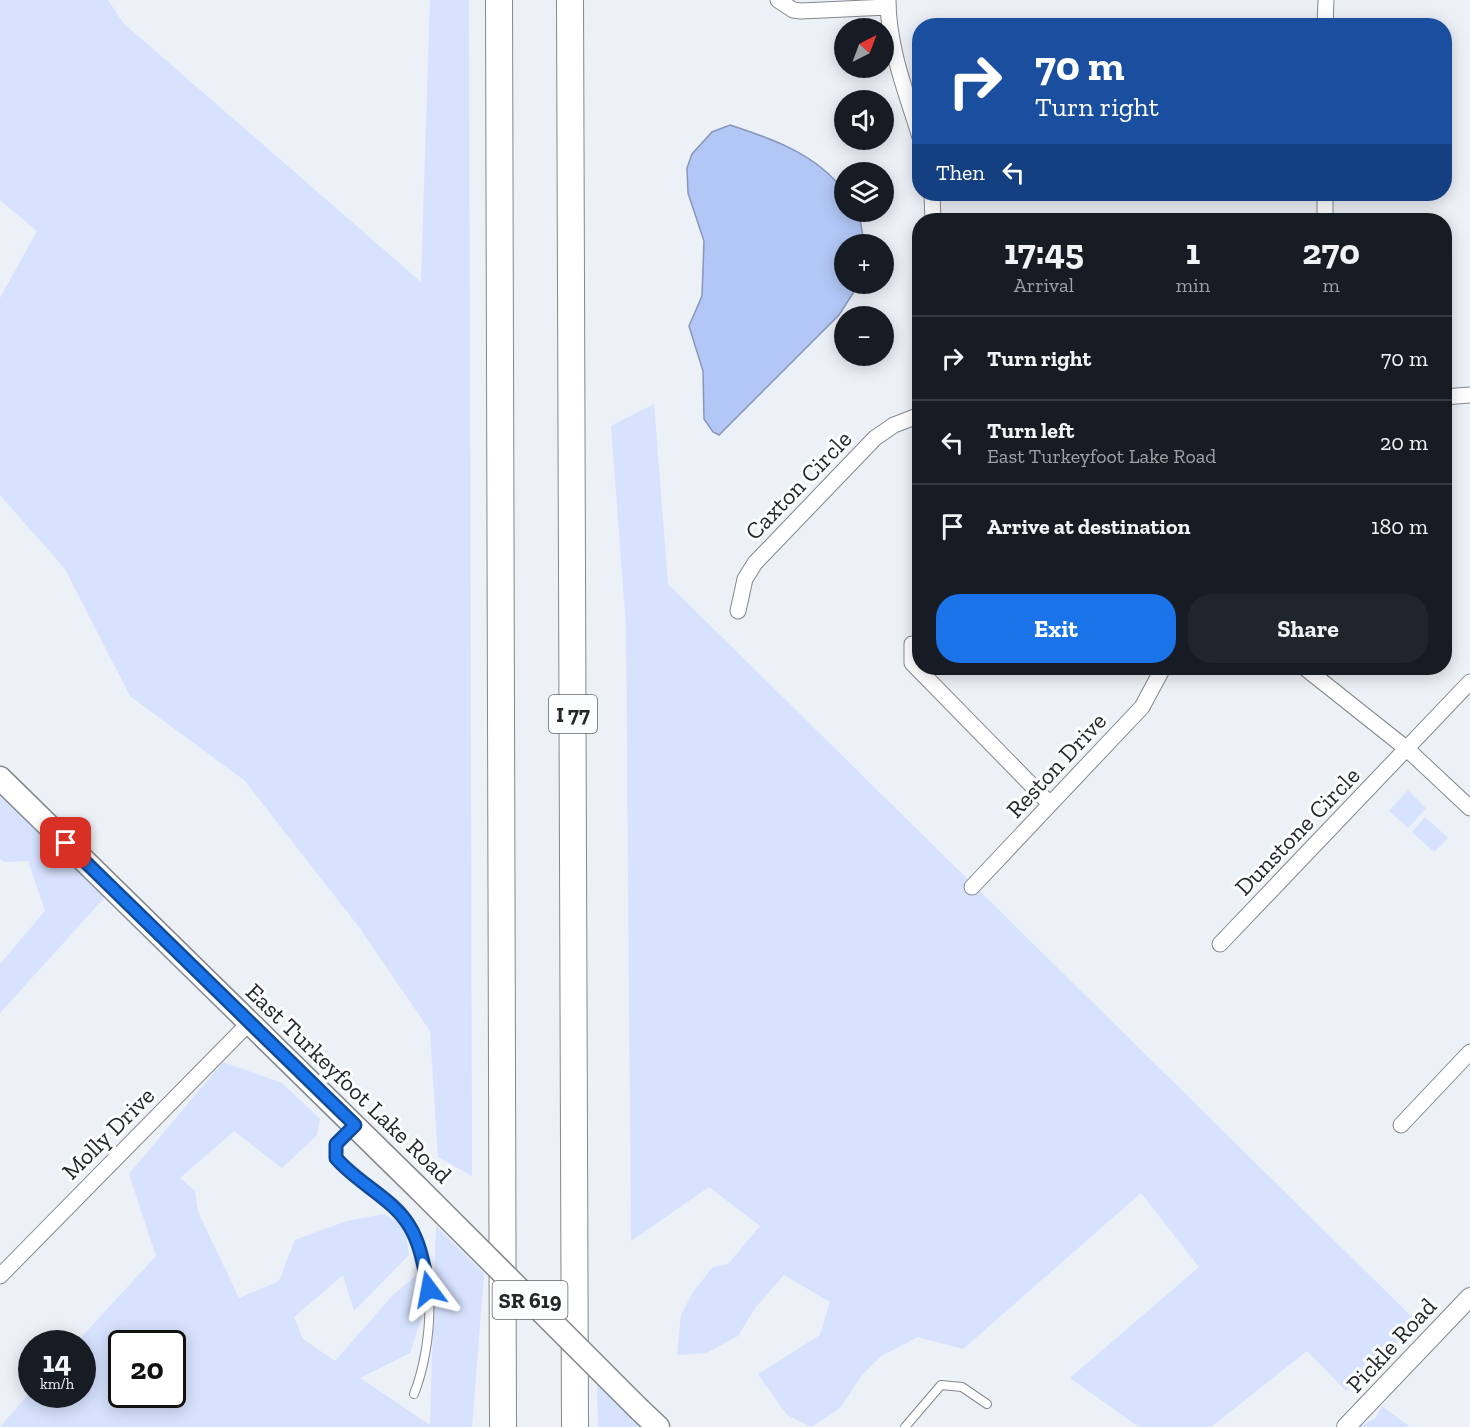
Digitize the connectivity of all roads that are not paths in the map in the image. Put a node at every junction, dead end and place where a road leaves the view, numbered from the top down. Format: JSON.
{"nodes":[{"id":1,"x":499,"y":0,"type":"edge"},
{"id":2,"x":570,"y":0,"type":"edge"},
{"id":3,"x":778,"y":0,"type":"edge"},
{"id":4,"x":1326,"y":0,"type":"edge"},
{"id":5,"x":888,"y":3,"type":"edge"},
{"id":6,"x":1325,"y":18,"type":"edge"},
{"id":7,"x":912,"y":96,"type":"edge"},
{"id":8,"x":1470,"y":395,"type":"edge"},
{"id":9,"x":1452,"y":396,"type":"edge"},
{"id":10,"x":912,"y":418,"type":"edge"},
{"id":11,"x":738,"y":611,"type":"dead end"},
{"id":12,"x":912,"y":644,"type":"dead end"},
{"id":13,"x":912,"y":663,"type":"edge"},
{"id":14,"x":924,"y":675,"type":"edge"},
{"id":15,"x":1159,"y":675,"type":"edge"},
{"id":16,"x":1314,"y":675,"type":"edge"},
{"id":17,"x":1470,"y":682,"type":"edge"},
{"id":18,"x":1407,"y":749,"type":"junction"},
{"id":19,"x":0,"y":778,"type":"edge"},
{"id":20,"x":1050,"y":804,"type":"junction"},
{"id":21,"x":1470,"y":808,"type":"edge"},
{"id":22,"x":972,"y":887,"type":"dead end"},
{"id":23,"x":1220,"y":944,"type":"dead end"},
{"id":24,"x":249,"y":1023,"type":"junction"},
{"id":25,"x":1470,"y":1052,"type":"edge"},
{"id":26,"x":355,"y":1125,"type":"junction"},
{"id":27,"x":1401,"y":1125,"type":"dead end"},
{"id":28,"x":0,"y":1276,"type":"edge"},
{"id":29,"x":1470,"y":1297,"type":"edge"},
{"id":30,"x":414,"y":1394,"type":"dead end"},
{"id":31,"x":987,"y":1404,"type":"dead end"},
{"id":32,"x":503,"y":1427,"type":"edge"},
{"id":33,"x":576,"y":1427,"type":"edge"},
{"id":34,"x":658,"y":1427,"type":"edge"},
{"id":35,"x":904,"y":1427,"type":"edge"},
{"id":36,"x":1346,"y":1427,"type":"edge"}],
"edges":[{"from":1,"to":32,"type":"highway"},
{"from":2,"to":33,"type":"highway","number":"I 77"},
{"from":3,"to":5,"type":"street"},
{"from":4,"to":6,"type":"street"},
{"from":5,"to":7,"type":"street"},
{"from":8,"to":9,"type":"street"},
{"from":10,"to":11,"type":"street","name":"Caxton Circle"},
{"from":12,"to":13,"type":"street"},
{"from":14,"to":20,"type":"street"},
{"from":15,"to":20,"type":"street","name":"Reston Drive"},
{"from":16,"to":18,"type":"street"},
{"from":17,"to":18,"type":"street","name":"Dunstone Circle"},
{"from":18,"to":21,"type":"street"},
{"from":18,"to":23,"type":"street","name":"Dunstone Circle"},
{"from":19,"to":24,"type":"main road","name":"East Turkeyfoot Lake Road","number":"SR 619"},
{"from":20,"to":22,"type":"street","name":"Reston Drive"},
{"from":24,"to":26,"type":"main road","name":"East Turkeyfoot Lake Road","number":"SR 619"},
{"from":24,"to":28,"type":"street","name":"Molly Drive"},
{"from":25,"to":27,"type":"street"},
{"from":26,"to":30,"type":"lane"},
{"from":26,"to":34,"type":"main road","name":"East Turkeyfoot Lake Road","number":"SR 619","bridge":true},
{"from":29,"to":36,"type":"street","name":"Pickle Road"},
{"from":31,"to":35,"type":"lane"}]}
